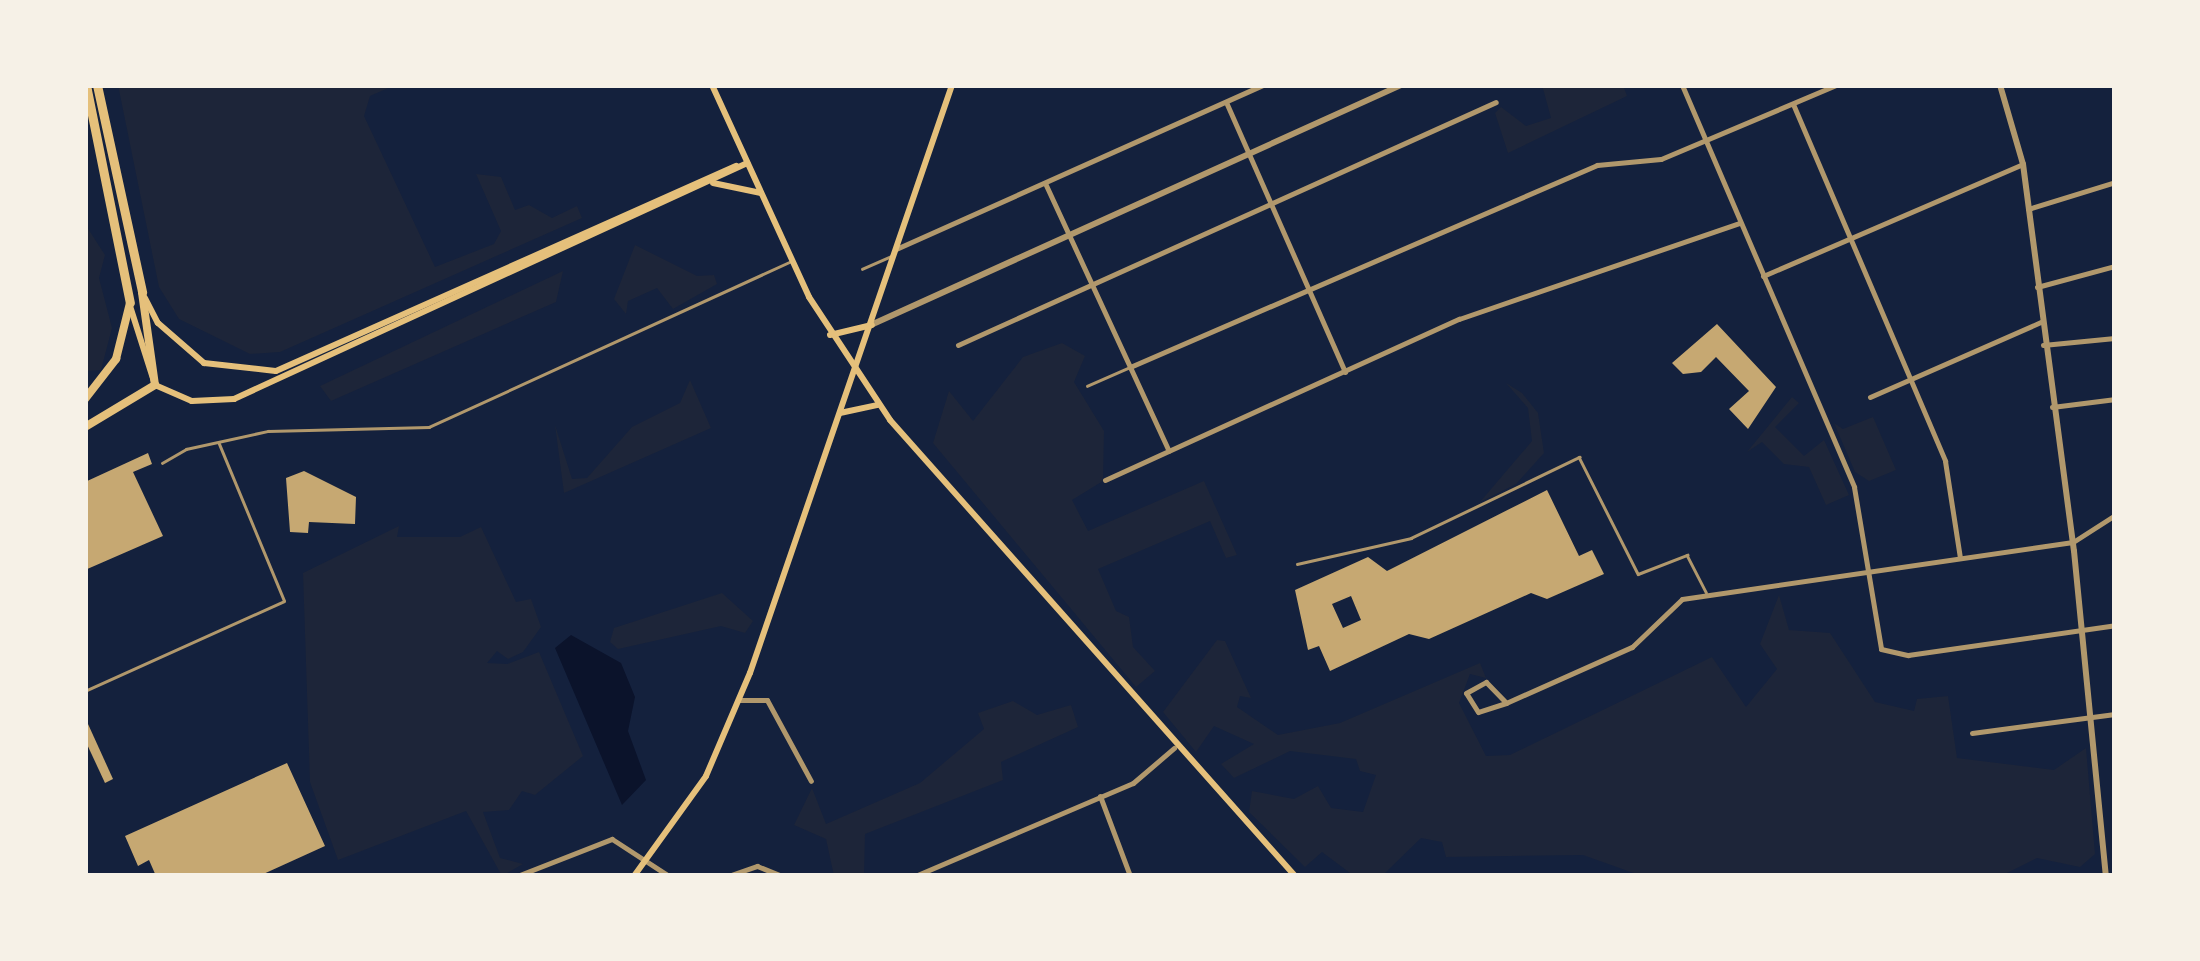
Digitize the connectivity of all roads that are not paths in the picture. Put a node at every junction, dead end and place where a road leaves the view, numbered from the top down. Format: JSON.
{"nodes":[{"id":1,"x":712,"y":85,"type":"edge"},
{"id":2,"x":952,"y":85,"type":"edge"},
{"id":3,"x":1263,"y":85,"type":"edge"},
{"id":4,"x":1400,"y":85,"type":"edge"},
{"id":5,"x":1682,"y":85,"type":"edge"},
{"id":6,"x":1836,"y":85,"type":"edge"},
{"id":7,"x":2000,"y":85,"type":"edge"},
{"id":8,"x":98,"y":87,"type":"edge"},
{"id":9,"x":86,"y":91,"type":"edge"},
{"id":10,"x":1226,"y":102,"type":"junction"},
{"id":11,"x":1496,"y":102,"type":"dead end"},
{"id":12,"x":1793,"y":104,"type":"junction"},
{"id":13,"x":1704,"y":142,"type":"junction"},
{"id":14,"x":1249,"y":153,"type":"junction"},
{"id":15,"x":747,"y":163,"type":"junction"},
{"id":16,"x":2023,"y":164,"type":"junction"},
{"id":17,"x":712,"y":182,"type":"junction"},
{"id":18,"x":2115,"y":182,"type":"edge"},
{"id":19,"x":1044,"y":183,"type":"junction"},
{"id":20,"x":761,"y":193,"type":"junction"},
{"id":21,"x":1271,"y":202,"type":"junction"},
{"id":22,"x":2028,"y":209,"type":"junction"},
{"id":23,"x":1739,"y":223,"type":"junction"},
{"id":24,"x":1070,"y":233,"type":"junction"},
{"id":25,"x":1847,"y":235,"type":"junction"},
{"id":26,"x":893,"y":253,"type":"junction"},
{"id":27,"x":791,"y":262,"type":"junction"},
{"id":28,"x":2115,"y":266,"type":"edge"},
{"id":29,"x":862,"y":269,"type":"dead end"},
{"id":30,"x":1763,"y":276,"type":"junction"},
{"id":31,"x":1092,"y":284,"type":"junction"},
{"id":32,"x":1310,"y":287,"type":"junction"},
{"id":33,"x":2037,"y":288,"type":"junction"},
{"id":34,"x":142,"y":292,"type":"junction"},
{"id":35,"x":130,"y":303,"type":"junction"},
{"id":36,"x":2041,"y":322,"type":"junction"},
{"id":37,"x":872,"y":324,"type":"junction"},
{"id":38,"x":830,"y":335,"type":"junction"},
{"id":39,"x":2115,"y":338,"type":"edge"},
{"id":40,"x":958,"y":345,"type":"dead end"},
{"id":41,"x":2043,"y":345,"type":"junction"},
{"id":42,"x":1130,"y":367,"type":"junction"},
{"id":43,"x":854,"y":371,"type":"junction"},
{"id":44,"x":1345,"y":372,"type":"junction"},
{"id":45,"x":1910,"y":380,"type":"junction"},
{"id":46,"x":155,"y":385,"type":"junction"},
{"id":47,"x":1087,"y":386,"type":"dead end"},
{"id":48,"x":1870,"y":397,"type":"dead end"},
{"id":49,"x":2115,"y":399,"type":"edge"},
{"id":50,"x":85,"y":400,"type":"edge"},
{"id":51,"x":880,"y":406,"type":"junction"},
{"id":52,"x":2052,"y":407,"type":"junction"},
{"id":53,"x":839,"y":413,"type":"junction"},
{"id":54,"x":85,"y":427,"type":"edge"},
{"id":55,"x":219,"y":443,"type":"junction"},
{"id":56,"x":1170,"y":451,"type":"junction"},
{"id":57,"x":162,"y":464,"type":"dead end"},
{"id":58,"x":1105,"y":480,"type":"dead end"},
{"id":59,"x":2115,"y":515,"type":"edge"},
{"id":60,"x":2073,"y":542,"type":"junction"},
{"id":61,"x":1960,"y":558,"type":"junction"},
{"id":62,"x":1297,"y":564,"type":"dead end"},
{"id":63,"x":1866,"y":572,"type":"junction"},
{"id":64,"x":1708,"y":594,"type":"junction"},
{"id":65,"x":2115,"y":626,"type":"edge"},
{"id":66,"x":2084,"y":630,"type":"junction"},
{"id":67,"x":85,"y":692,"type":"edge"},
{"id":68,"x":739,"y":700,"type":"junction"},
{"id":69,"x":1506,"y":703,"type":"junction"},
{"id":70,"x":2115,"y":714,"type":"edge"},
{"id":71,"x":2092,"y":717,"type":"junction"},
{"id":72,"x":1972,"y":732,"type":"dead end"},
{"id":73,"x":1174,"y":748,"type":"junction"},
{"id":74,"x":810,"y":781,"type":"dead end"},
{"id":75,"x":1100,"y":796,"type":"junction"},
{"id":76,"x":644,"y":862,"type":"junction"},
{"id":77,"x":517,"y":876,"type":"edge"},
{"id":78,"x":634,"y":876,"type":"edge"},
{"id":79,"x":669,"y":876,"type":"edge"},
{"id":80,"x":728,"y":876,"type":"edge"},
{"id":81,"x":782,"y":876,"type":"edge"},
{"id":82,"x":915,"y":876,"type":"edge"},
{"id":83,"x":1130,"y":876,"type":"edge"},
{"id":84,"x":1295,"y":876,"type":"edge"},
{"id":85,"x":2106,"y":876,"type":"edge"}],
"edges":[{"from":1,"to":15,"type":"main road"},
{"from":2,"to":26,"type":"main road"},
{"from":3,"to":10,"type":"street"},
{"from":4,"to":14,"type":"street"},
{"from":5,"to":13,"type":"street"},
{"from":6,"to":12,"type":"street"},
{"from":7,"to":16,"type":"street"},
{"from":8,"to":34,"type":"highway"},
{"from":9,"to":35,"type":"highway"},
{"from":10,"to":14,"type":"street"},
{"from":10,"to":19,"type":"street"},
{"from":11,"to":21,"type":"street"},
{"from":12,"to":13,"type":"street"},
{"from":12,"to":25,"type":"street"},
{"from":13,"to":23,"type":"street"},
{"from":13,"to":32,"type":"street"},
{"from":14,"to":21,"type":"street"},
{"from":14,"to":24,"type":"street"},
{"from":15,"to":17,"type":"main road"},
{"from":15,"to":20,"type":"main road"},
{"from":15,"to":34,"type":"main road"},
{"from":16,"to":22,"type":"street"},
{"from":16,"to":25,"type":"street"},
{"from":17,"to":20,"type":"main road"},
{"from":17,"to":46,"type":"main road"},
{"from":18,"to":22,"type":"street"},
{"from":19,"to":24,"type":"street"},
{"from":19,"to":26,"type":"street"},
{"from":20,"to":27,"type":"main road"},
{"from":21,"to":31,"type":"street"},
{"from":21,"to":32,"type":"street"},
{"from":22,"to":33,"type":"street"},
{"from":23,"to":30,"type":"street"},
{"from":23,"to":44,"type":"street"},
{"from":24,"to":31,"type":"street"},
{"from":24,"to":37,"type":"street"},
{"from":25,"to":30,"type":"street"},
{"from":25,"to":45,"type":"street"},
{"from":26,"to":29,"type":"lane"},
{"from":26,"to":37,"type":"main road"},
{"from":27,"to":38,"type":"main road"},
{"from":27,"to":55,"type":"lane"},
{"from":28,"to":33,"type":"street"},
{"from":30,"to":63,"type":"street"},
{"from":31,"to":40,"type":"street"},
{"from":31,"to":42,"type":"street"},
{"from":32,"to":42,"type":"street"},
{"from":32,"to":44,"type":"street"},
{"from":33,"to":36,"type":"street"},
{"from":34,"to":46,"type":"main road"},
{"from":35,"to":46,"type":"main road"},
{"from":35,"to":50,"type":"main road"},
{"from":36,"to":41,"type":"street"},
{"from":36,"to":45,"type":"street"},
{"from":37,"to":38,"type":"main road"},
{"from":37,"to":43,"type":"main road"},
{"from":38,"to":43,"type":"main road"},
{"from":39,"to":41,"type":"street"},
{"from":41,"to":52,"type":"street"},
{"from":42,"to":47,"type":"lane"},
{"from":42,"to":56,"type":"street"},
{"from":43,"to":51,"type":"main road"},
{"from":43,"to":53,"type":"main road"},
{"from":44,"to":56,"type":"street"},
{"from":45,"to":48,"type":"street"},
{"from":45,"to":61,"type":"street"},
{"from":46,"to":54,"type":"main road"},
{"from":49,"to":52,"type":"street"},
{"from":51,"to":53,"type":"main road"},
{"from":51,"to":73,"type":"main road"},
{"from":52,"to":60,"type":"street"},
{"from":53,"to":68,"type":"main road"},
{"from":55,"to":57,"type":"lane"},
{"from":55,"to":67,"type":"lane"},
{"from":56,"to":58,"type":"street"},
{"from":59,"to":60,"type":"street"},
{"from":60,"to":61,"type":"street"},
{"from":60,"to":66,"type":"street"},
{"from":61,"to":63,"type":"street"},
{"from":62,"to":64,"type":"lane"},
{"from":63,"to":64,"type":"street"},
{"from":63,"to":66,"type":"street"},
{"from":64,"to":69,"type":"street"},
{"from":65,"to":66,"type":"street"},
{"from":66,"to":71,"type":"street"},
{"from":68,"to":74,"type":"street"},
{"from":68,"to":76,"type":"main road"},
{"from":69,"to":69,"type":"street"},
{"from":70,"to":71,"type":"street"},
{"from":71,"to":72,"type":"street"},
{"from":71,"to":85,"type":"street"},
{"from":73,"to":75,"type":"street"},
{"from":73,"to":84,"type":"main road"},
{"from":75,"to":82,"type":"street"},
{"from":75,"to":83,"type":"street"},
{"from":76,"to":77,"type":"street"},
{"from":76,"to":78,"type":"main road"},
{"from":76,"to":79,"type":"street"},
{"from":80,"to":81,"type":"street"}]}
